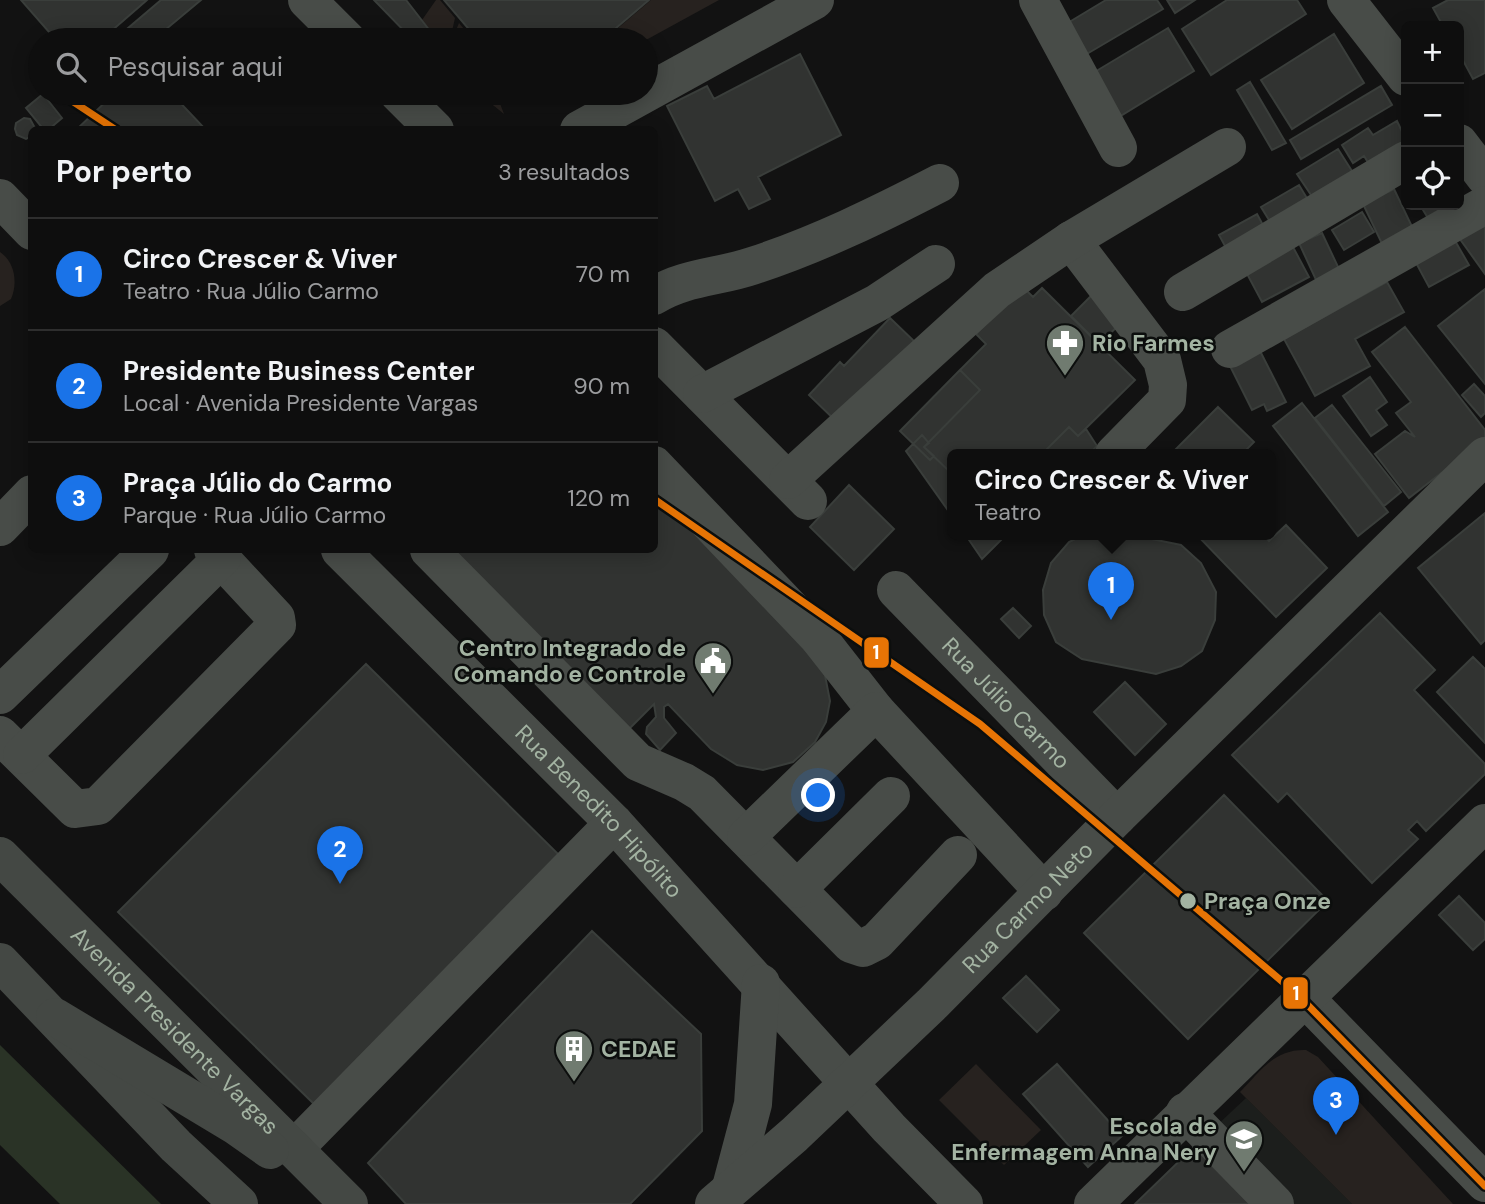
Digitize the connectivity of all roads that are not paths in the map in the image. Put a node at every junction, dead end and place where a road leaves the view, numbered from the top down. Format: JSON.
{"nodes":[{"id":1,"x":307,"y":0,"type":"edge"},
{"id":2,"x":815,"y":0,"type":"edge"},
{"id":3,"x":1038,"y":0,"type":"edge"},
{"id":4,"x":1358,"y":3,"type":"edge"},
{"id":5,"x":335,"y":28,"type":"edge"},
{"id":6,"x":1401,"y":69,"type":"edge"},
{"id":7,"x":658,"y":86,"type":"edge"},
{"id":8,"x":408,"y":105,"type":"edge"},
{"id":9,"x":624,"y":105,"type":"edge"},
{"id":10,"x":425,"y":126,"type":"edge"},
{"id":11,"x":586,"y":126,"type":"edge"},
{"id":12,"x":1227,"y":147,"type":"dead end"},
{"id":13,"x":1462,"y":147,"type":"edge"},
{"id":14,"x":1118,"y":148,"type":"dead end"},
{"id":15,"x":1401,"y":163,"type":"edge"},
{"id":16,"x":1485,"y":177,"type":"edge"},
{"id":17,"x":940,"y":183,"type":"dead end"},
{"id":18,"x":0,"y":198,"type":"edge"},
{"id":19,"x":1485,"y":205,"type":"edge"},
{"id":20,"x":28,"y":227,"type":"edge"},
{"id":21,"x":1071,"y":240,"type":"junction"},
{"id":22,"x":936,"y":264,"type":"dead end"},
{"id":23,"x":1183,"y":292,"type":"dead end"},
{"id":24,"x":658,"y":294,"type":"edge"},
{"id":25,"x":1230,"y":349,"type":"dead end"},
{"id":26,"x":658,"y":350,"type":"edge"},
{"id":27,"x":702,"y":394,"type":"junction"},
{"id":28,"x":1119,"y":449,"type":"edge"},
{"id":29,"x":1485,"y":456,"type":"edge"},
{"id":30,"x":658,"y":469,"type":"edge"},
{"id":31,"x":28,"y":499,"type":"edge"},
{"id":32,"x":0,"y":527,"type":"edge"},
{"id":33,"x":147,"y":553,"type":"edge"},
{"id":34,"x":343,"y":553,"type":"edge"},
{"id":35,"x":432,"y":553,"type":"edge"},
{"id":36,"x":218,"y":554,"type":"edge"},
{"id":37,"x":896,"y":590,"type":"dead end"},
{"id":38,"x":0,"y":695,"type":"edge"},
{"id":39,"x":876,"y":711,"type":"junction"},
{"id":40,"x":11,"y":745,"type":"edge"},
{"id":41,"x":891,"y":796,"type":"dead end"},
{"id":42,"x":1117,"y":817,"type":"junction"},
{"id":43,"x":614,"y":823,"type":"junction"},
{"id":44,"x":1485,"y":823,"type":"edge"},
{"id":45,"x":746,"y":837,"type":"junction"},
{"id":46,"x":958,"y":855,"type":"dead end"},
{"id":47,"x":0,"y":856,"type":"edge"},
{"id":48,"x":797,"y":889,"type":"junction"},
{"id":49,"x":1044,"y":892,"type":"junction"},
{"id":50,"x":0,"y":962,"type":"edge"},
{"id":51,"x":761,"y":983,"type":"junction"},
{"id":52,"x":1303,"y":996,"type":"junction"},
{"id":53,"x":55,"y":1017,"type":"junction"},
{"id":54,"x":848,"y":1081,"type":"junction"},
{"id":55,"x":1185,"y":1112,"type":"junction"},
{"id":56,"x":294,"y":1149,"type":"junction"},
{"id":57,"x":1481,"y":1173,"type":"edge"},
{"id":58,"x":723,"y":1195,"type":"edge"},
{"id":59,"x":239,"y":1204,"type":"edge"},
{"id":60,"x":347,"y":1204,"type":"edge"},
{"id":61,"x":964,"y":1204,"type":"edge"},
{"id":62,"x":1093,"y":1204,"type":"edge"},
{"id":63,"x":1275,"y":1204,"type":"edge"}],
"edges":[{"from":1,"to":5,"type":"street"},
{"from":2,"to":7,"type":"street"},
{"from":3,"to":14,"type":"street"},
{"from":4,"to":6,"type":"street"},
{"from":8,"to":10,"type":"street"},
{"from":9,"to":11,"type":"street"},
{"from":12,"to":21,"type":"street"},
{"from":13,"to":16,"type":"street"},
{"from":15,"to":23,"type":"street"},
{"from":17,"to":24,"type":"street"},
{"from":18,"to":20,"type":"street"},
{"from":19,"to":25,"type":"street"},
{"from":21,"to":27,"type":"street"},
{"from":21,"to":28,"type":"street"},
{"from":22,"to":27,"type":"street"},
{"from":26,"to":27,"type":"street"},
{"from":29,"to":42,"type":"street","name":"Rua Carmo Neto"},
{"from":30,"to":39,"type":"street"},
{"from":31,"to":32,"type":"street"},
{"from":33,"to":38,"type":"street"},
{"from":34,"to":43,"type":"street","name":"Rua Benedito Hipólito"},
{"from":35,"to":45,"type":"street"},
{"from":36,"to":40,"type":"street"},
{"from":36,"to":40,"type":"street"},
{"from":37,"to":42,"type":"street","name":"Rua Júlio Carmo"},
{"from":39,"to":45,"type":"street"},
{"from":39,"to":49,"type":"street"},
{"from":41,"to":48,"type":"street"},
{"from":42,"to":49,"type":"street","name":"Rua Carmo Neto"},
{"from":43,"to":51,"type":"street","name":"Rua Benedito Hipólito"},
{"from":43,"to":56,"type":"street"},
{"from":44,"to":52,"type":"street"},
{"from":45,"to":48,"type":"street"},
{"from":46,"to":48,"type":"street"},
{"from":47,"to":56,"type":"main road","name":"Avenida Presidente Vargas"},
{"from":49,"to":54,"type":"street","name":"Rua Carmo Neto"},
{"from":50,"to":53,"type":"main road"},
{"from":51,"to":54,"type":"street","name":"Rua Benedito Hipólito"},
{"from":51,"to":58,"type":"street"},
{"from":52,"to":55,"type":"street"},
{"from":52,"to":57,"type":"street"},
{"from":53,"to":59,"type":"main road"},
{"from":53,"to":60,"type":"main road"},
{"from":54,"to":58,"type":"street","name":"Rua Carmo Neto"},
{"from":54,"to":61,"type":"street","name":"Rua Benedito Hipólito"},
{"from":55,"to":62,"type":"street"},
{"from":55,"to":63,"type":"street"},
{"from":56,"to":60,"type":"main road","name":"Avenida Presidente Vargas"}]}
